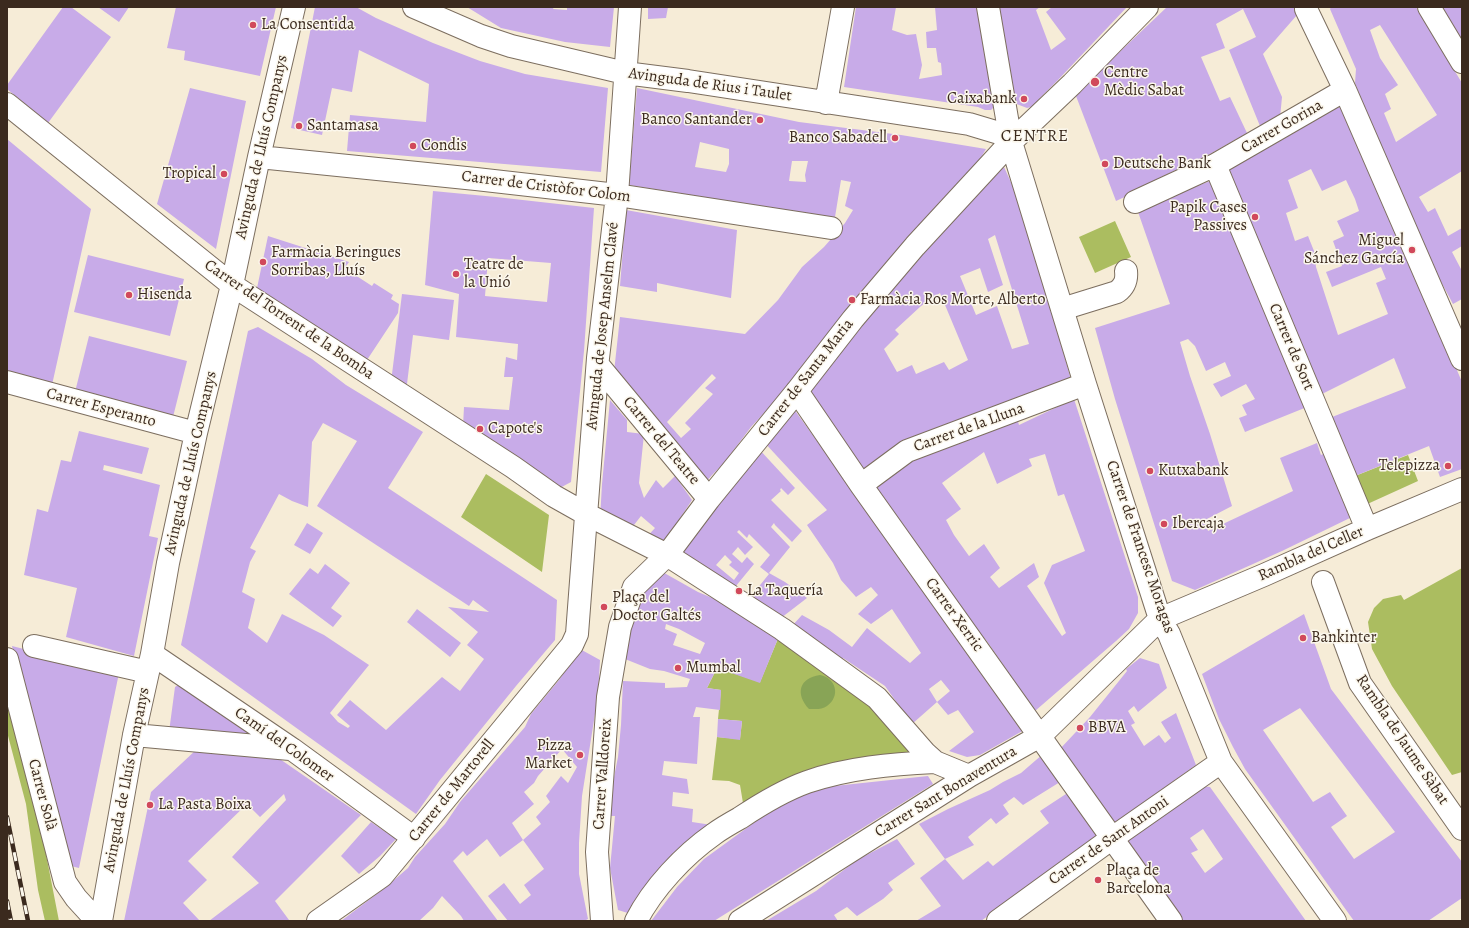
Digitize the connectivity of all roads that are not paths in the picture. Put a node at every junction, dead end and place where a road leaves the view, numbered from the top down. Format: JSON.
{"nodes":[{"id":1,"x":414,"y":7,"type":"edge"},
{"id":2,"x":630,"y":7,"type":"edge"},
{"id":3,"x":843,"y":7,"type":"edge"},
{"id":4,"x":988,"y":7,"type":"edge"},
{"id":5,"x":1147,"y":7,"type":"edge"},
{"id":6,"x":1307,"y":7,"type":"edge"},
{"id":7,"x":1430,"y":7,"type":"edge"},
{"id":8,"x":294,"y":8,"type":"edge"},
{"id":9,"x":1462,"y":62,"type":"edge"},
{"id":10,"x":625,"y":73,"type":"junction"},
{"id":11,"x":1345,"y":90,"type":"junction"},
{"id":12,"x":826,"y":103,"type":"junction"},
{"id":13,"x":7,"y":104,"type":"edge"},
{"id":14,"x":1011,"y":142,"type":"junction"},
{"id":15,"x":259,"y":157,"type":"junction"},
{"id":16,"x":1215,"y":165,"type":"junction"},
{"id":17,"x":617,"y":195,"type":"junction"},
{"id":18,"x":1135,"y":202,"type":"dead end"},
{"id":19,"x":832,"y":228,"type":"dead end"},
{"id":20,"x":1126,"y":270,"type":"dead end"},
{"id":21,"x":232,"y":286,"type":"junction"},
{"id":22,"x":1062,"y":309,"type":"junction"},
{"id":23,"x":1462,"y":359,"type":"edge"},
{"id":24,"x":598,"y":365,"type":"junction"},
{"id":25,"x":7,"y":382,"type":"edge"},
{"id":26,"x":1084,"y":384,"type":"junction"},
{"id":27,"x":797,"y":392,"type":"junction"},
{"id":28,"x":196,"y":433,"type":"junction"},
{"id":29,"x":861,"y":484,"type":"junction"},
{"id":30,"x":1462,"y":489,"type":"edge"},
{"id":31,"x":709,"y":499,"type":"junction"},
{"id":32,"x":586,"y":514,"type":"junction"},
{"id":33,"x":1367,"y":529,"type":"junction"},
{"id":34,"x":667,"y":556,"type":"junction"},
{"id":35,"x":1323,"y":582,"type":"dead end"},
{"id":36,"x":1165,"y":626,"type":"junction"},
{"id":37,"x":620,"y":627,"type":"joint"},
{"id":38,"x":572,"y":645,"type":"joint"},
{"id":39,"x":34,"y":646,"type":"dead end"},
{"id":40,"x":7,"y":659,"type":"edge"},
{"id":41,"x":150,"y":663,"type":"junction"},
{"id":42,"x":134,"y":735,"type":"junction"},
{"id":43,"x":1040,"y":736,"type":"junction"},
{"id":44,"x":292,"y":749,"type":"junction"},
{"id":45,"x":935,"y":762,"type":"junction"},
{"id":46,"x":1221,"y":762,"type":"junction"},
{"id":47,"x":969,"y":776,"type":"junction"},
{"id":48,"x":1462,"y":829,"type":"edge"},
{"id":49,"x":414,"y":838,"type":"junction"},
{"id":50,"x":1111,"y":839,"type":"junction"},
{"id":51,"x":97,"y":921,"type":"edge"},
{"id":52,"x":101,"y":921,"type":"edge"},
{"id":53,"x":318,"y":921,"type":"edge"},
{"id":54,"x":602,"y":921,"type":"edge"},
{"id":55,"x":636,"y":921,"type":"edge"},
{"id":56,"x":740,"y":921,"type":"edge"},
{"id":57,"x":998,"y":921,"type":"edge"},
{"id":58,"x":1171,"y":921,"type":"edge"},
{"id":59,"x":1335,"y":921,"type":"edge"}],
"edges":[{"from":1,"to":10,"type":"street","name":"Avinguda de Rius i Taulet"},
{"from":2,"to":10,"type":"street","name":"Avinguda de Josep Anselm Clavé"},
{"from":3,"to":12,"type":"street"},
{"from":4,"to":14,"type":"street","name":"Carrer de Francesc Moragas"},
{"from":5,"to":14,"type":"street","name":"Carrer de Santa Maria"},
{"from":6,"to":11,"type":"street"},
{"from":7,"to":9,"type":"street"},
{"from":8,"to":15,"type":"street","name":"Avinguda de Lluís Companys"},
{"from":10,"to":12,"type":"street","name":"Avinguda de Rius i Taulet"},
{"from":10,"to":17,"type":"street","name":"Avinguda de Josep Anselm Clavé"},
{"from":11,"to":16,"type":"street","name":"Carrer Gorina"},
{"from":11,"to":23,"type":"street"},
{"from":12,"to":14,"type":"street","name":"Avinguda de Rius i Taulet"},
{"from":13,"to":21,"type":"street","name":"Carrer del Torrent de la Bomba"},
{"from":14,"to":22,"type":"street","name":"Carrer de Francesc Moragas"},
{"from":14,"to":27,"type":"street","name":"Carrer de Santa Maria"},
{"from":15,"to":17,"type":"street","name":"Carrer de Cristòfor Colom"},
{"from":15,"to":21,"type":"street","name":"Avinguda de Lluís Companys"},
{"from":16,"to":18,"type":"street","name":"Carrer Gorina"},
{"from":16,"to":33,"type":"street","name":"Carrer de Sort"},
{"from":17,"to":19,"type":"street","name":"Carrer de Cristòfor Colom"},
{"from":17,"to":24,"type":"street","name":"Avinguda de Josep Anselm Clavé"},
{"from":20,"to":22,"type":"street"},
{"from":21,"to":28,"type":"street","name":"Avinguda de Lluís Companys"},
{"from":21,"to":32,"type":"street","name":"Carrer del Torrent de la Bomba"},
{"from":22,"to":26,"type":"street","name":"Carrer de Francesc Moragas"},
{"from":24,"to":31,"type":"street","name":"Carrer del Teatre"},
{"from":24,"to":32,"type":"street","name":"Avinguda de Josep Anselm Clavé"},
{"from":25,"to":28,"type":"street","name":"Carrer Esperanto"},
{"from":26,"to":29,"type":"street","name":"Carrer de la Lluna"},
{"from":26,"to":36,"type":"street","name":"Carrer de Francesc Moragas"},
{"from":27,"to":29,"type":"street","name":"Carrer Xerric"},
{"from":27,"to":31,"type":"street","name":"Carrer de Santa Maria"},
{"from":28,"to":41,"type":"street","name":"Avinguda de Lluís Companys"},
{"from":29,"to":43,"type":"street","name":"Carrer Xerric"},
{"from":30,"to":33,"type":"street","name":"Rambla del Celler"},
{"from":31,"to":34,"type":"street","name":"Carrer de Santa Maria"},
{"from":32,"to":34,"type":"street","name":"Carrer del Torrent de la Bomba"},
{"from":32,"to":38,"type":"street","name":"Avinguda de Josep Anselm Clavé"},
{"from":33,"to":36,"type":"street","name":"Rambla del Celler"},
{"from":34,"to":37,"type":"street","name":"Carrer de Santa Maria"},
{"from":34,"to":45,"type":"street"},
{"from":35,"to":48,"type":"street","name":"Rambla de Jaume Sàbat"},
{"from":36,"to":43,"type":"street","name":"Carrer Sant Bonaventura"},
{"from":36,"to":46,"type":"street","name":"Carrer de Francesc Moragas"},
{"from":37,"to":54,"type":"street","name":"Carrer Valldoreix"},
{"from":38,"to":49,"type":"street","name":"Carrer de Martorell"},
{"from":39,"to":41,"type":"street"},
{"from":40,"to":51,"type":"street","name":"Carrer Solà"},
{"from":41,"to":42,"type":"street","name":"Avinguda de Lluís Companys"},
{"from":41,"to":44,"type":"street","name":"Camí del Colomer"},
{"from":42,"to":44,"type":"street"},
{"from":42,"to":52,"type":"street","name":"Avinguda de Lluís Companys"},
{"from":43,"to":47,"type":"street","name":"Carrer Sant Bonaventura"},
{"from":43,"to":50,"type":"street","name":"Carrer Xerric"},
{"from":44,"to":49,"type":"street","name":"Camí del Colomer"},
{"from":45,"to":47,"type":"street"},
{"from":45,"to":55,"type":"street"},
{"from":46,"to":50,"type":"street","name":"Carrer de Sant Antoni"},
{"from":46,"to":59,"type":"street","name":"Carrer de Francesc Moragas"},
{"from":47,"to":56,"type":"street","name":"Carrer Sant Bonaventura"},
{"from":49,"to":53,"type":"street","name":"Carrer de Martorell"},
{"from":50,"to":57,"type":"street","name":"Carrer de Sant Antoni"},
{"from":50,"to":58,"type":"street","name":"Carrer Xerric"}]}
